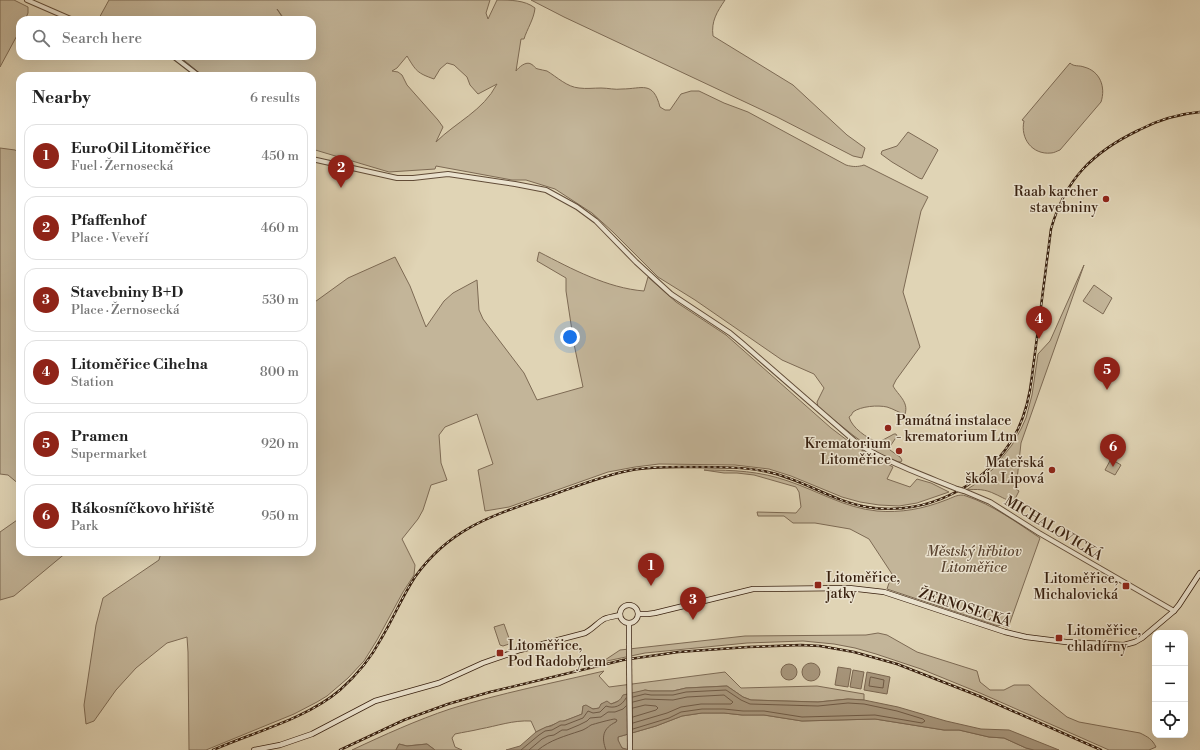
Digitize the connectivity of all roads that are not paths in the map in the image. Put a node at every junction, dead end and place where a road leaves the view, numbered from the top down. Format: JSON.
{"nodes":[{"id":1,"x":27,"y":0,"type":"edge"},
{"id":2,"x":63,"y":16,"type":"edge"},
{"id":3,"x":178,"y":60,"type":"edge"},
{"id":4,"x":194,"y":72,"type":"edge"},
{"id":5,"x":316,"y":160,"type":"edge"},
{"id":6,"x":1200,"y":573,"type":"edge"},
{"id":7,"x":1174,"y":611,"type":"junction"},
{"id":8,"x":639,"y":614,"type":"junction"},
{"id":9,"x":620,"y":615,"type":"junction"},
{"id":10,"x":629,"y":624,"type":"junction"},
{"id":11,"x":254,"y":750,"type":"edge"},
{"id":12,"x":630,"y":750,"type":"edge"}],
"edges":[{"from":1,"to":2,"type":"street"},
{"from":3,"to":4,"type":"street"},
{"from":5,"to":7,"type":"street","name":"MICHALOVICKÁ","bridge":true},
{"from":6,"to":7,"type":"main road","name":"ŽERNOSECKÁ"},
{"from":7,"to":8,"type":"main road","name":"ŽERNOSECKÁ"},
{"from":8,"to":9,"type":"main road"},
{"from":8,"to":10,"type":"main road"},
{"from":9,"to":10,"type":"main road"},
{"from":9,"to":11,"type":"main road"},
{"from":10,"to":12,"type":"main road","bridge":true}]}
